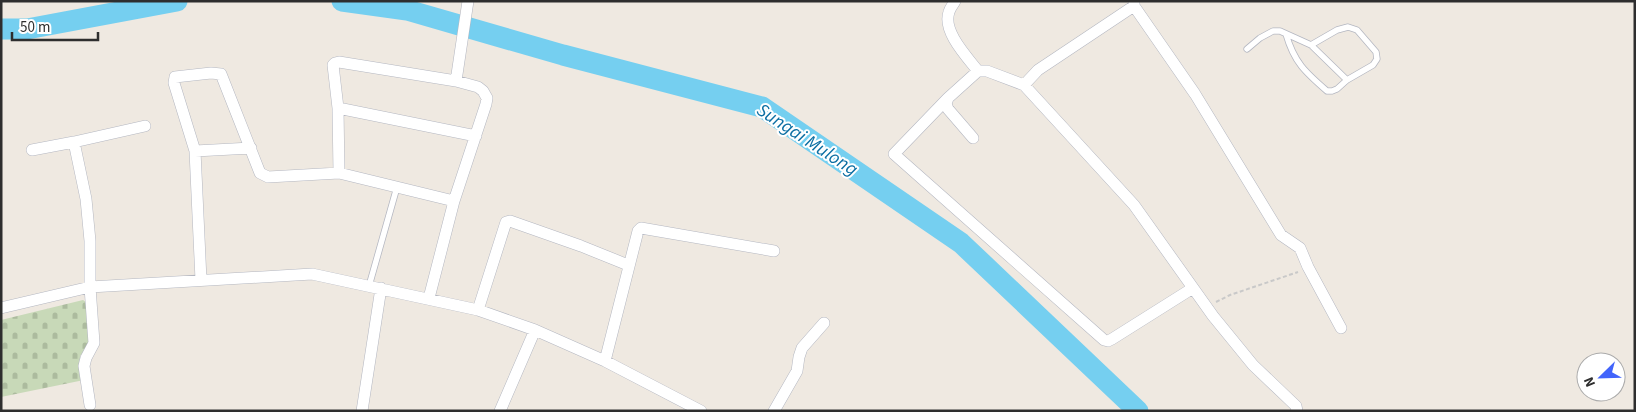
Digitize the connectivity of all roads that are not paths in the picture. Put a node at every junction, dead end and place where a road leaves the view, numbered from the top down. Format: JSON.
{"nodes":[{"id":1,"x":468,"y":1,"type":"edge"},
{"id":2,"x":955,"y":1,"type":"edge"},
{"id":3,"x":1134,"y":4,"type":"edge"},
{"id":4,"x":1286,"y":34,"type":"junction"},
{"id":5,"x":1311,"y":45,"type":"junction"},
{"id":6,"x":1248,"y":50,"type":"dead end"},
{"id":7,"x":978,"y":71,"type":"junction"},
{"id":8,"x":1347,"y":80,"type":"junction"},
{"id":9,"x":456,"y":81,"type":"junction"},
{"id":10,"x":1024,"y":84,"type":"junction"},
{"id":11,"x":948,"y":98,"type":"junction"},
{"id":12,"x":338,"y":108,"type":"junction"},
{"id":13,"x":145,"y":126,"type":"dead end"},
{"id":14,"x":476,"y":136,"type":"junction"},
{"id":15,"x":973,"y":138,"type":"dead end"},
{"id":16,"x":74,"y":142,"type":"junction"},
{"id":17,"x":251,"y":148,"type":"junction"},
{"id":18,"x":32,"y":150,"type":"dead end"},
{"id":19,"x":195,"y":151,"type":"junction"},
{"id":20,"x":339,"y":173,"type":"junction"},
{"id":21,"x":397,"y":187,"type":"junction"},
{"id":22,"x":454,"y":200,"type":"junction"},
{"id":23,"x":774,"y":251,"type":"dead end"},
{"id":24,"x":628,"y":265,"type":"junction"},
{"id":25,"x":202,"y":280,"type":"junction"},
{"id":26,"x":375,"y":287,"type":"junction"},
{"id":27,"x":90,"y":288,"type":"junction"},
{"id":28,"x":1193,"y":288,"type":"junction"},
{"id":29,"x":429,"y":298,"type":"junction"},
{"id":30,"x":1,"y":308,"type":"edge"},
{"id":31,"x":478,"y":310,"type":"junction"},
{"id":32,"x":824,"y":323,"type":"dead end"},
{"id":33,"x":1341,"y":328,"type":"dead end"},
{"id":34,"x":535,"y":330,"type":"junction"},
{"id":35,"x":605,"y":361,"type":"junction"},
{"id":36,"x":90,"y":406,"type":"dead end"},
{"id":37,"x":362,"y":411,"type":"edge"},
{"id":38,"x":500,"y":411,"type":"edge"},
{"id":39,"x":701,"y":411,"type":"edge"},
{"id":40,"x":774,"y":411,"type":"edge"},
{"id":41,"x":1297,"y":411,"type":"edge"}],
"edges":[{"from":1,"to":9,"type":"street"},
{"from":2,"to":7,"type":"street"},
{"from":3,"to":10,"type":"street"},
{"from":3,"to":33,"type":"street"},
{"from":4,"to":5,"type":"lane"},
{"from":4,"to":6,"type":"lane"},
{"from":4,"to":8,"type":"lane"},
{"from":5,"to":8,"type":"lane"},
{"from":5,"to":8,"type":"lane"},
{"from":7,"to":10,"type":"street"},
{"from":7,"to":11,"type":"street"},
{"from":9,"to":12,"type":"street"},
{"from":9,"to":14,"type":"street"},
{"from":10,"to":28,"type":"street"},
{"from":11,"to":15,"type":"street"},
{"from":11,"to":28,"type":"street"},
{"from":12,"to":14,"type":"street"},
{"from":12,"to":20,"type":"street"},
{"from":13,"to":16,"type":"street"},
{"from":14,"to":22,"type":"street"},
{"from":16,"to":18,"type":"street"},
{"from":16,"to":27,"type":"street"},
{"from":17,"to":19,"type":"street"},
{"from":17,"to":19,"type":"street"},
{"from":17,"to":20,"type":"street"},
{"from":19,"to":25,"type":"street"},
{"from":20,"to":21,"type":"street"},
{"from":21,"to":22,"type":"street"},
{"from":21,"to":26,"type":"lane"},
{"from":22,"to":29,"type":"street"},
{"from":23,"to":24,"type":"street"},
{"from":24,"to":31,"type":"street"},
{"from":24,"to":35,"type":"street"},
{"from":25,"to":26,"type":"street"},
{"from":25,"to":27,"type":"street"},
{"from":26,"to":29,"type":"street"},
{"from":26,"to":37,"type":"street"},
{"from":27,"to":30,"type":"street"},
{"from":27,"to":36,"type":"street"},
{"from":28,"to":41,"type":"street"},
{"from":29,"to":31,"type":"street"},
{"from":31,"to":34,"type":"street"},
{"from":32,"to":40,"type":"street"},
{"from":34,"to":35,"type":"street"},
{"from":34,"to":38,"type":"street"},
{"from":35,"to":39,"type":"street"}]}
